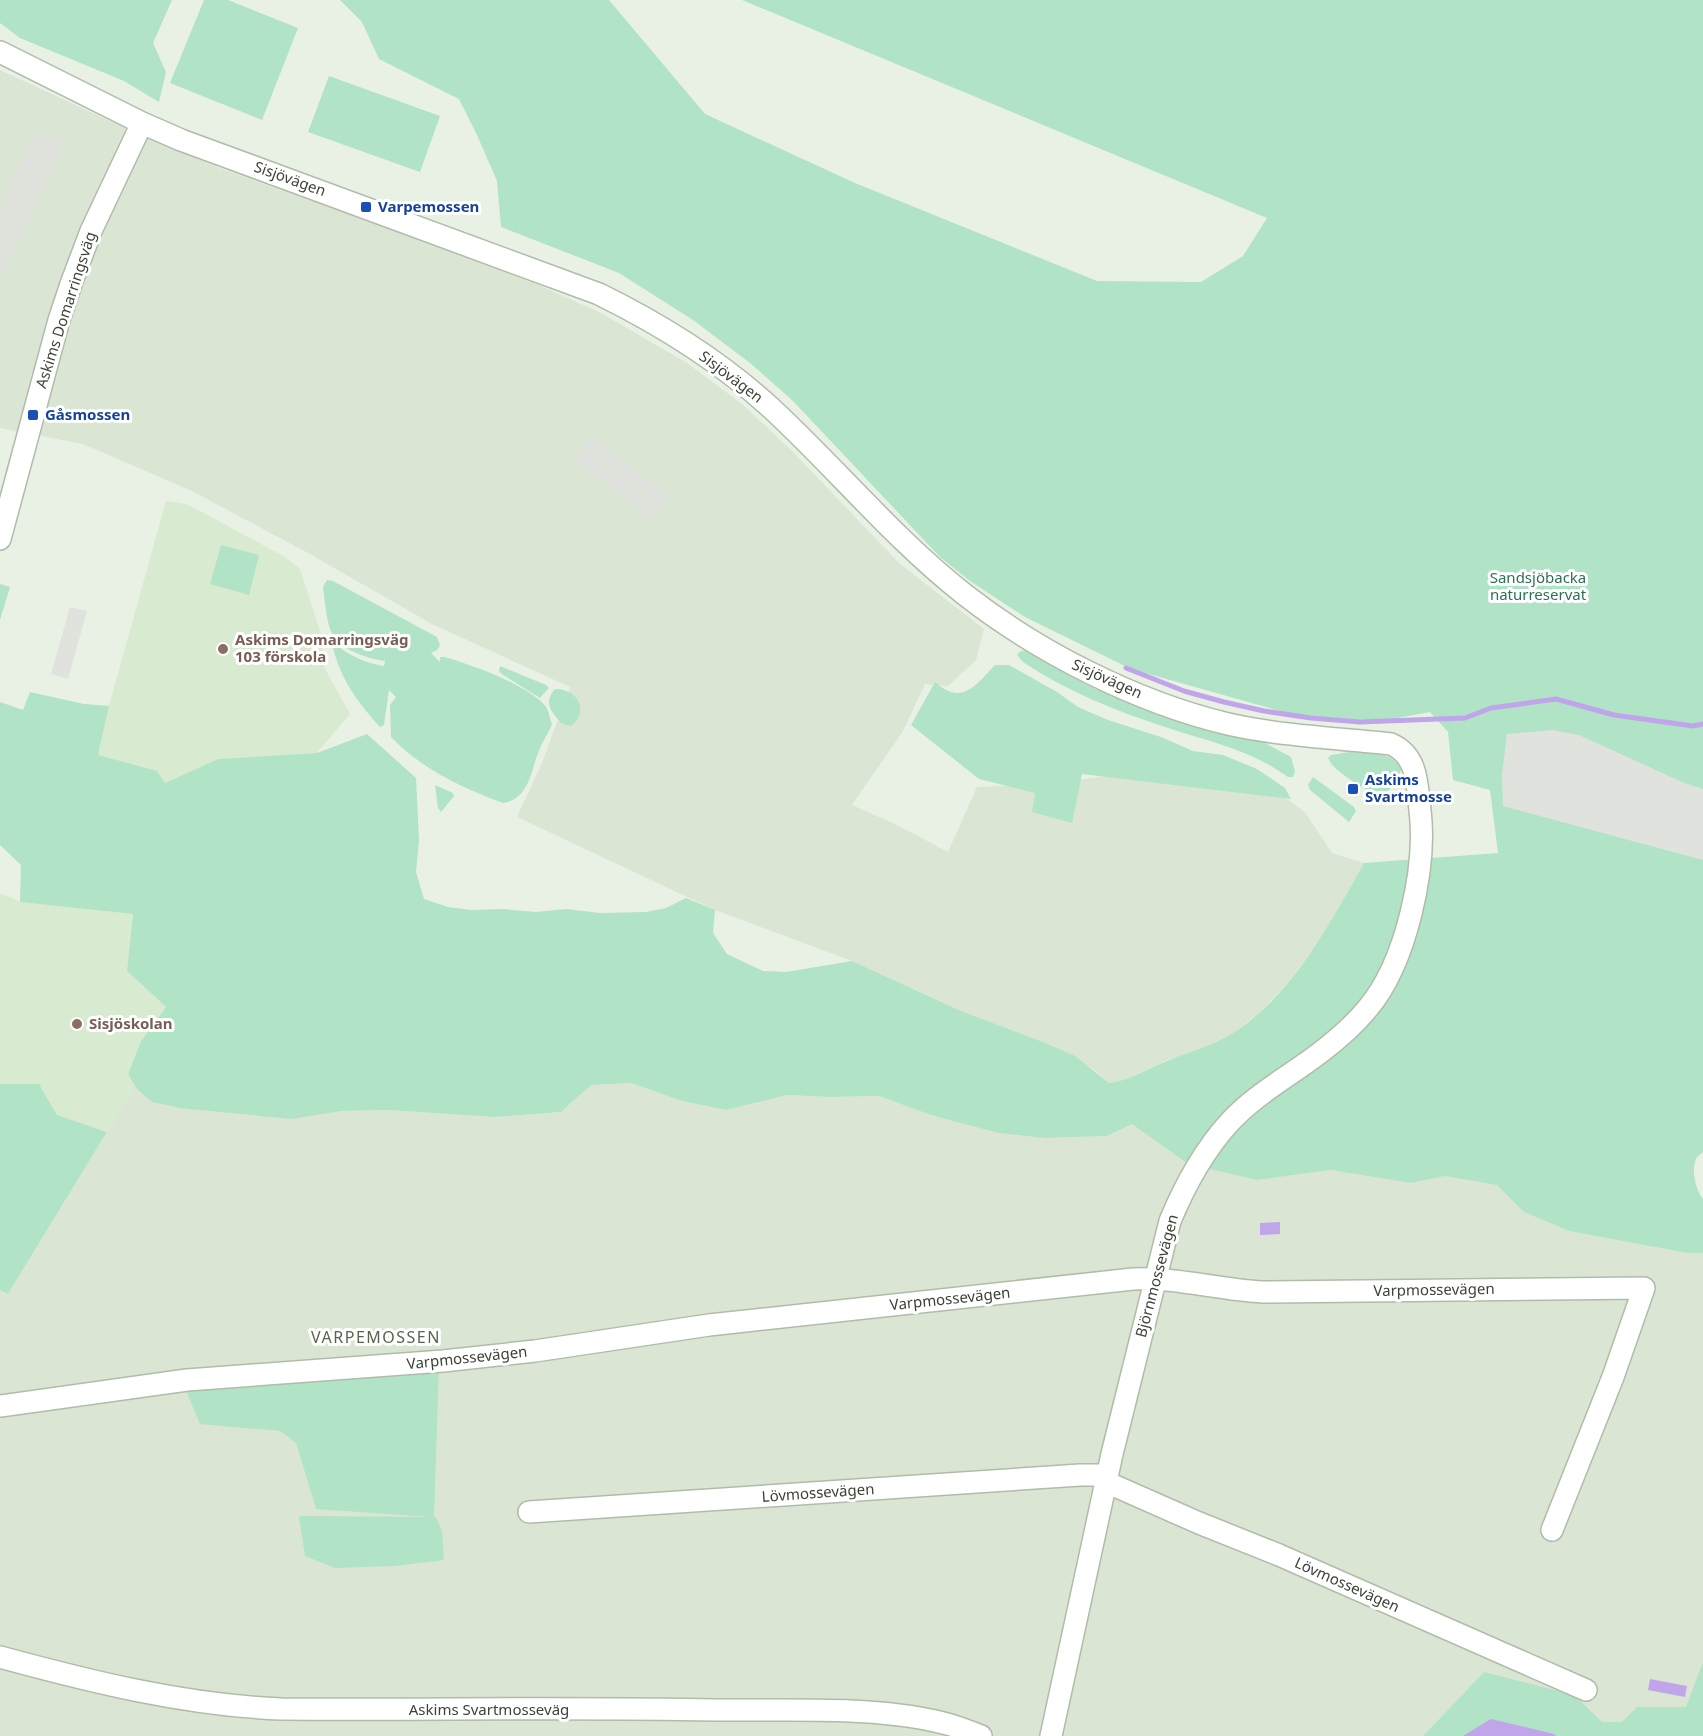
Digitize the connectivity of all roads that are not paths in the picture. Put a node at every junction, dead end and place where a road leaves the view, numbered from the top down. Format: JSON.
{"nodes":[{"id":1,"x":0,"y":52,"type":"edge"},
{"id":2,"x":142,"y":123,"type":"junction"},
{"id":3,"x":0,"y":539,"type":"edge"},
{"id":4,"x":1409,"y":758,"type":"joint"},
{"id":5,"x":1155,"y":1278,"type":"junction"},
{"id":6,"x":0,"y":1406,"type":"edge"},
{"id":7,"x":1106,"y":1479,"type":"junction"},
{"id":8,"x":529,"y":1512,"type":"dead end"},
{"id":9,"x":1552,"y":1530,"type":"dead end"},
{"id":10,"x":0,"y":1657,"type":"edge"},
{"id":11,"x":1586,"y":1690,"type":"dead end"},
{"id":12,"x":981,"y":1736,"type":"edge"},
{"id":13,"x":1051,"y":1736,"type":"edge"}],
"edges":[{"from":1,"to":2,"type":"street","name":"Sisjövägen"},
{"from":2,"to":3,"type":"street","name":"Askims Domarringsväg"},
{"from":2,"to":4,"type":"street","name":"Sisjövägen"},
{"from":4,"to":5,"type":"street","name":"Björnmossevägen"},
{"from":5,"to":6,"type":"street","name":"Varpmossevägen"},
{"from":5,"to":7,"type":"street","name":"Björnmossevägen"},
{"from":5,"to":9,"type":"street","name":"Varpmossevägen"},
{"from":7,"to":8,"type":"street","name":"Lövmossevägen"},
{"from":7,"to":11,"type":"street","name":"Lövmossevägen"},
{"from":7,"to":13,"type":"street","name":"Björnmossevägen"},
{"from":10,"to":12,"type":"street","name":"Askims Svartmosseväg"}]}
